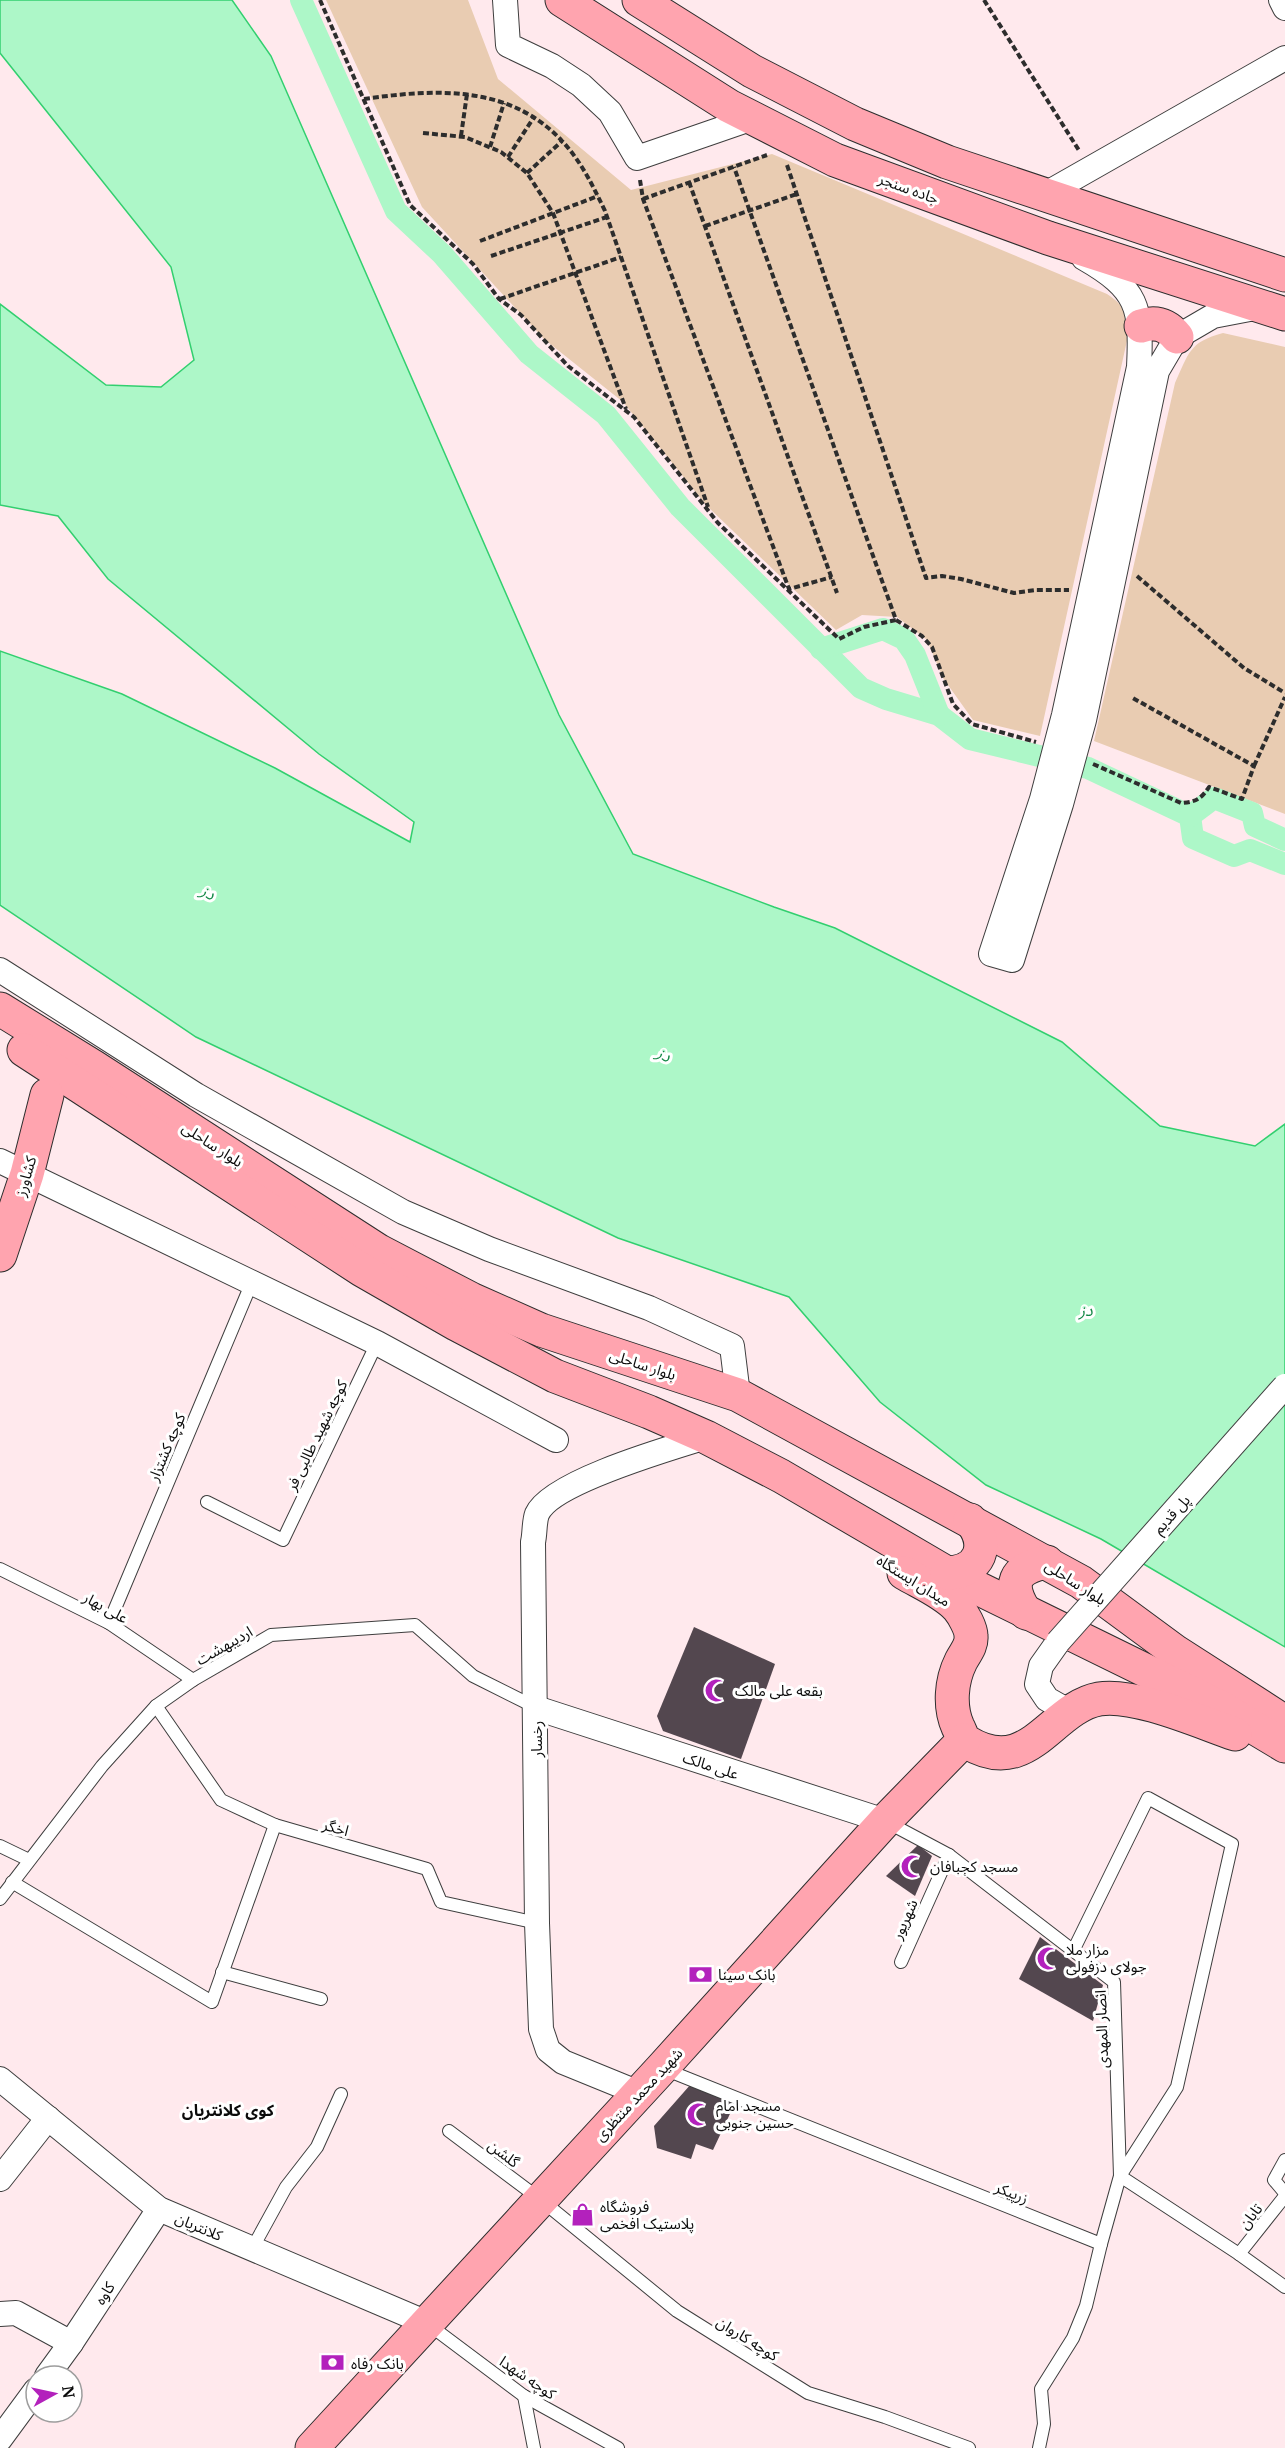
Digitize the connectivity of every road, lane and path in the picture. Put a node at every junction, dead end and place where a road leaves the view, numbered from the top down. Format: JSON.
{"nodes":[{"id":1,"x":320,"y":0,"type":"edge"},
{"id":2,"x":505,"y":0,"type":"edge"},
{"id":3,"x":562,"y":0,"type":"edge"},
{"id":4,"x":639,"y":0,"type":"edge"},
{"id":5,"x":984,"y":0,"type":"edge"},
{"id":6,"x":1281,"y":0,"type":"edge"},
{"id":7,"x":1285,"y":8,"type":"edge"},
{"id":8,"x":1285,"y":58,"type":"edge"},
{"id":9,"x":752,"y":71,"type":"junction"},
{"id":10,"x":467,"y":94,"type":"junction"},
{"id":11,"x":364,"y":99,"type":"junction"},
{"id":12,"x":504,"y":103,"type":"junction"},
{"id":13,"x":534,"y":117,"type":"junction"},
{"id":14,"x":760,"y":126,"type":"junction"},
{"id":15,"x":423,"y":133,"type":"dead end"},
{"id":16,"x":461,"y":136,"type":"junction"},
{"id":17,"x":562,"y":141,"type":"junction"},
{"id":18,"x":490,"y":147,"type":"junction"},
{"id":19,"x":508,"y":157,"type":"junction"},
{"id":20,"x":637,"y":158,"type":"junction"},
{"id":21,"x":734,"y":167,"type":"junction"},
{"id":22,"x":1090,"y":169,"type":"junction"},
{"id":23,"x":527,"y":173,"type":"junction"},
{"id":24,"x":689,"y":182,"type":"junction"},
{"id":25,"x":797,"y":194,"type":"junction"},
{"id":26,"x":1044,"y":195,"type":"junction"},
{"id":27,"x":598,"y":196,"type":"junction"},
{"id":28,"x":643,"y":199,"type":"junction"},
{"id":29,"x":749,"y":210,"type":"junction"},
{"id":30,"x":554,"y":213,"type":"junction"},
{"id":31,"x":607,"y":217,"type":"junction"},
{"id":32,"x":705,"y":225,"type":"junction"},
{"id":33,"x":561,"y":232,"type":"junction"},
{"id":34,"x":1048,"y":238,"type":"junction"},
{"id":35,"x":480,"y":241,"type":"dead end"},
{"id":36,"x":491,"y":256,"type":"dead end"},
{"id":37,"x":621,"y":257,"type":"junction"},
{"id":38,"x":575,"y":272,"type":"junction"},
{"id":39,"x":1285,"y":275,"type":"edge"},
{"id":40,"x":499,"y":299,"type":"junction"},
{"id":41,"x":1274,"y":310,"type":"edge"},
{"id":42,"x":1141,"y":326,"type":"junction"},
{"id":43,"x":1177,"y":337,"type":"junction"},
{"id":44,"x":626,"y":410,"type":"junction"},
{"id":45,"x":710,"y":512,"type":"junction"},
{"id":46,"x":1118,"y":559,"type":"junction"},
{"id":47,"x":832,"y":577,"type":"junction"},
{"id":48,"x":789,"y":589,"type":"junction"},
{"id":49,"x":1090,"y":592,"type":"junction"},
{"id":50,"x":837,"y":593,"type":"dead end"},
{"id":51,"x":1285,"y":695,"type":"edge"},
{"id":52,"x":1254,"y":766,"type":"dead end"},
{"id":53,"x":0,"y":970,"type":"edge"},
{"id":54,"x":0,"y":1009,"type":"edge"},
{"id":55,"x":0,"y":1034,"type":"edge"},
{"id":56,"x":47,"y":1095,"type":"dead end"},
{"id":57,"x":13,"y":1167,"type":"edge"},
{"id":58,"x":0,"y":1256,"type":"edge"},
{"id":59,"x":252,"y":1282,"type":"junction"},
{"id":60,"x":568,"y":1339,"type":"junction"},
{"id":61,"x":377,"y":1342,"type":"junction"},
{"id":62,"x":555,"y":1376,"type":"junction"},
{"id":63,"x":1285,"y":1386,"type":"edge"},
{"id":64,"x":738,"y":1395,"type":"junction"},
{"id":65,"x":706,"y":1437,"type":"junction"},
{"id":66,"x":556,"y":1440,"type":"dead end"},
{"id":67,"x":207,"y":1503,"type":"dead end"},
{"id":68,"x":970,"y":1520,"type":"junction"},
{"id":69,"x":1047,"y":1562,"type":"junction"},
{"id":70,"x":0,"y":1569,"type":"edge"},
{"id":71,"x":947,"y":1573,"type":"junction"},
{"id":72,"x":1026,"y":1612,"type":"junction"},
{"id":73,"x":109,"y":1623,"type":"junction"},
{"id":74,"x":193,"y":1680,"type":"junction"},
{"id":75,"x":156,"y":1706,"type":"junction"},
{"id":76,"x":536,"y":1708,"type":"junction"},
{"id":77,"x":1070,"y":1712,"type":"junction"},
{"id":78,"x":1285,"y":1722,"type":"edge"},
{"id":79,"x":964,"y":1740,"type":"junction"},
{"id":80,"x":1285,"y":1746,"type":"edge"},
{"id":81,"x":1285,"y":1751,"type":"edge"},
{"id":82,"x":885,"y":1821,"type":"junction"},
{"id":83,"x":275,"y":1825,"type":"junction"},
{"id":84,"x":0,"y":1846,"type":"edge"},
{"id":85,"x":950,"y":1855,"type":"junction"},
{"id":86,"x":29,"y":1860,"type":"junction"},
{"id":87,"x":12,"y":1882,"type":"junction"},
{"id":88,"x":0,"y":1899,"type":"edge"},
{"id":89,"x":537,"y":1923,"type":"junction"},
{"id":90,"x":1073,"y":1951,"type":"junction"},
{"id":91,"x":901,"y":1962,"type":"dead end"},
{"id":92,"x":222,"y":1972,"type":"junction"},
{"id":93,"x":321,"y":1999,"type":"dead end"},
{"id":94,"x":662,"y":2068,"type":"junction"},
{"id":95,"x":0,"y":2079,"type":"edge"},
{"id":96,"x":639,"y":2093,"type":"junction"},
{"id":97,"x":340,"y":2094,"type":"dead end"},
{"id":98,"x":48,"y":2118,"type":"junction"},
{"id":99,"x":449,"y":2131,"type":"dead end"},
{"id":100,"x":1285,"y":2160,"type":"edge"},
{"id":101,"x":1120,"y":2176,"type":"junction"},
{"id":102,"x":0,"y":2179,"type":"edge"},
{"id":103,"x":1285,"y":2195,"type":"edge"},
{"id":104,"x":541,"y":2200,"type":"junction"},
{"id":105,"x":159,"y":2209,"type":"junction"},
{"id":106,"x":1101,"y":2244,"type":"junction"},
{"id":107,"x":252,"y":2249,"type":"junction"},
{"id":108,"x":1239,"y":2254,"type":"junction"},
{"id":109,"x":1285,"y":2288,"type":"edge"},
{"id":110,"x":0,"y":2314,"type":"edge"},
{"id":111,"x":427,"y":2323,"type":"junction"},
{"id":112,"x":71,"y":2343,"type":"junction"},
{"id":113,"x":56,"y":2364,"type":"edge"},
{"id":114,"x":524,"y":2396,"type":"junction"},
{"id":115,"x":24,"y":2406,"type":"edge"},
{"id":116,"x":0,"y":2439,"type":"edge"},
{"id":117,"x":312,"y":2448,"type":"edge"},
{"id":118,"x":534,"y":2448,"type":"edge"},
{"id":119,"x":618,"y":2448,"type":"edge"},
{"id":120,"x":969,"y":2448,"type":"edge"},
{"id":121,"x":1039,"y":2448,"type":"edge"}],
"edges":[{"from":1,"to":11,"type":"path"},
{"from":2,"to":20,"type":"street"},
{"from":3,"to":14,"type":"main road","name":"جاده سنجر"},
{"from":4,"to":9,"type":"main road"},
{"from":5,"to":22,"type":"path"},
{"from":6,"to":7,"type":"street"},
{"from":8,"to":22,"type":"street"},
{"from":9,"to":14,"type":"main road"},
{"from":9,"to":26,"type":"main road"},
{"from":10,"to":11,"type":"path"},
{"from":10,"to":12,"type":"path"},
{"from":10,"to":16,"type":"path"},
{"from":11,"to":40,"type":"path"},
{"from":12,"to":13,"type":"path"},
{"from":12,"to":18,"type":"path"},
{"from":13,"to":17,"type":"path"},
{"from":13,"to":19,"type":"path"},
{"from":14,"to":20,"type":"street"},
{"from":14,"to":21,"type":"path"},
{"from":14,"to":25,"type":"path"},
{"from":14,"to":34,"type":"main road","name":"جاده سنجر"},
{"from":15,"to":16,"type":"path"},
{"from":16,"to":18,"type":"path"},
{"from":17,"to":23,"type":"path"},
{"from":17,"to":27,"type":"path"},
{"from":18,"to":19,"type":"path"},
{"from":19,"to":23,"type":"path"},
{"from":20,"to":28,"type":"path"},
{"from":21,"to":24,"type":"path"},
{"from":21,"to":29,"type":"path"},
{"from":22,"to":26,"type":"street"},
{"from":23,"to":30,"type":"path"},
{"from":24,"to":28,"type":"path"},
{"from":24,"to":32,"type":"path"},
{"from":25,"to":29,"type":"path"},
{"from":25,"to":49,"type":"path"},
{"from":26,"to":39,"type":"main road"},
{"from":27,"to":30,"type":"path"},
{"from":27,"to":31,"type":"path"},
{"from":28,"to":48,"type":"path"},
{"from":29,"to":32,"type":"path"},
{"from":29,"to":48,"type":"path"},
{"from":30,"to":33,"type":"path"},
{"from":30,"to":35,"type":"path"},
{"from":31,"to":33,"type":"path"},
{"from":31,"to":37,"type":"path"},
{"from":32,"to":47,"type":"path"},
{"from":33,"to":36,"type":"path"},
{"from":33,"to":38,"type":"path"},
{"from":34,"to":41,"type":"main road","name":"جاده سنجر"},
{"from":34,"to":42,"type":"street"},
{"from":37,"to":38,"type":"path"},
{"from":37,"to":45,"type":"path"},
{"from":38,"to":40,"type":"path"},
{"from":38,"to":44,"type":"path"},
{"from":40,"to":44,"type":"path"},
{"from":41,"to":43,"type":"street"},
{"from":42,"to":43,"type":"main road"},
{"from":42,"to":49,"type":"street"},
{"from":43,"to":46,"type":"street"},
{"from":44,"to":45,"type":"path"},
{"from":45,"to":48,"type":"path"},
{"from":46,"to":49,"type":"street"},
{"from":46,"to":51,"type":"path"},
{"from":47,"to":48,"type":"path"},
{"from":47,"to":50,"type":"path"},
{"from":51,"to":52,"type":"path"},
{"from":53,"to":64,"type":"street"},
{"from":54,"to":60,"type":"main road","name":"بلوار ساحلی"},
{"from":55,"to":62,"type":"main road","name":"بلوار ساحلی"},
{"from":56,"to":57,"type":"main road","name":"کشاورز"},
{"from":57,"to":58,"type":"main road","name":"کشاورز"},
{"from":57,"to":59,"type":"street"},
{"from":59,"to":61,"type":"street"},
{"from":59,"to":73,"type":"lane","name":"کوچه کشتزار"},
{"from":60,"to":62,"type":"main road"},
{"from":60,"to":64,"type":"main road","name":"بلوار ساحلی"},
{"from":61,"to":66,"type":"street"},
{"from":61,"to":67,"type":"lane","name":"کوچه شهید طالبی فر"},
{"from":62,"to":65,"type":"main road","name":"بلوار ساحلی"},
{"from":63,"to":77,"type":"street","name":"پل قدیم","bridge":true},
{"from":64,"to":68,"type":"main road","name":"بلوار ساحلی"},
{"from":65,"to":71,"type":"main road","name":"بلوار ساحلی"},
{"from":65,"to":76,"type":"street","name":"رخسار"},
{"from":65,"to":79,"type":"main road","name":"میدان ایستگاه"},
{"from":68,"to":69,"type":"main road","name":"بلوار ساحلی"},
{"from":68,"to":71,"type":"main road"},
{"from":69,"to":72,"type":"main road"},
{"from":69,"to":78,"type":"main road","name":"بلوار ساحلی"},
{"from":70,"to":73,"type":"lane","name":"علی بهار"},
{"from":71,"to":72,"type":"main road","name":"بلوار ساحلی"},
{"from":72,"to":80,"type":"main road","name":"بلوار ساحلی"},
{"from":73,"to":74,"type":"lane","name":"علی بهار"},
{"from":74,"to":75,"type":"lane","name":"اردیبهشت"},
{"from":74,"to":76,"type":"lane","name":"اردیبهشت"},
{"from":75,"to":83,"type":"lane","name":"اخگر"},
{"from":75,"to":86,"type":"lane","name":"اردیبهشت"},
{"from":76,"to":82,"type":"street","name":"علی مالک"},
{"from":76,"to":89,"type":"street","name":"رخسار"},
{"from":77,"to":79,"type":"main road"},
{"from":77,"to":81,"type":"main road"},
{"from":79,"to":82,"type":"main road","name":"شهید محمد منتظری"},
{"from":82,"to":85,"type":"lane","name":"انصار المهدی"},
{"from":82,"to":94,"type":"main road","name":"شهید محمد منتظری"},
{"from":83,"to":89,"type":"lane","name":"اخگر"},
{"from":83,"to":92,"type":"lane"},
{"from":84,"to":86,"type":"lane"},
{"from":85,"to":90,"type":"lane","name":"انصار المهدی"},
{"from":85,"to":91,"type":"lane","name":"شهریور"},
{"from":86,"to":87,"type":"lane","name":"اردیبهشت"},
{"from":87,"to":88,"type":"lane","name":"اردیبهشت"},
{"from":87,"to":92,"type":"lane"},
{"from":89,"to":96,"type":"street","name":"رخسار"},
{"from":90,"to":101,"type":"lane","name":"انصار المهدی"},
{"from":90,"to":101,"type":"lane"},
{"from":92,"to":93,"type":"lane"},
{"from":94,"to":96,"type":"main road","name":"شهید محمد منتظری"},
{"from":94,"to":106,"type":"lane","name":"زرپیکر"},
{"from":95,"to":98,"type":"street","name":"کلانتریان"},
{"from":96,"to":104,"type":"main road","name":"شهید محمد منتظری"},
{"from":97,"to":107,"type":"lane"},
{"from":98,"to":102,"type":"street"},
{"from":98,"to":105,"type":"street","name":"کلانتریان"},
{"from":99,"to":104,"type":"lane","name":"گلشن"},
{"from":100,"to":103,"type":"lane","name":"تابان"},
{"from":101,"to":106,"type":"lane"},
{"from":101,"to":108,"type":"lane"},
{"from":103,"to":108,"type":"lane","name":"تابان"},
{"from":104,"to":111,"type":"main road","name":"شهید محمد منتظری"},
{"from":104,"to":120,"type":"lane","name":"کوچه کاروان"},
{"from":105,"to":107,"type":"street","name":"کلانتریان"},
{"from":105,"to":112,"type":"street","name":"کاوه"},
{"from":106,"to":121,"type":"lane"},
{"from":107,"to":111,"type":"street","name":"کلانتریان"},
{"from":108,"to":109,"type":"lane"},
{"from":110,"to":112,"type":"street"},
{"from":111,"to":114,"type":"lane","name":"کوچه شهدا"},
{"from":111,"to":117,"type":"main road","name":"شهید محمد منتظری"},
{"from":112,"to":113,"type":"street","name":"کاوه"},
{"from":114,"to":118,"type":"lane"},
{"from":114,"to":119,"type":"lane","name":"کوچه شهدا"},
{"from":115,"to":116,"type":"street"}]}
